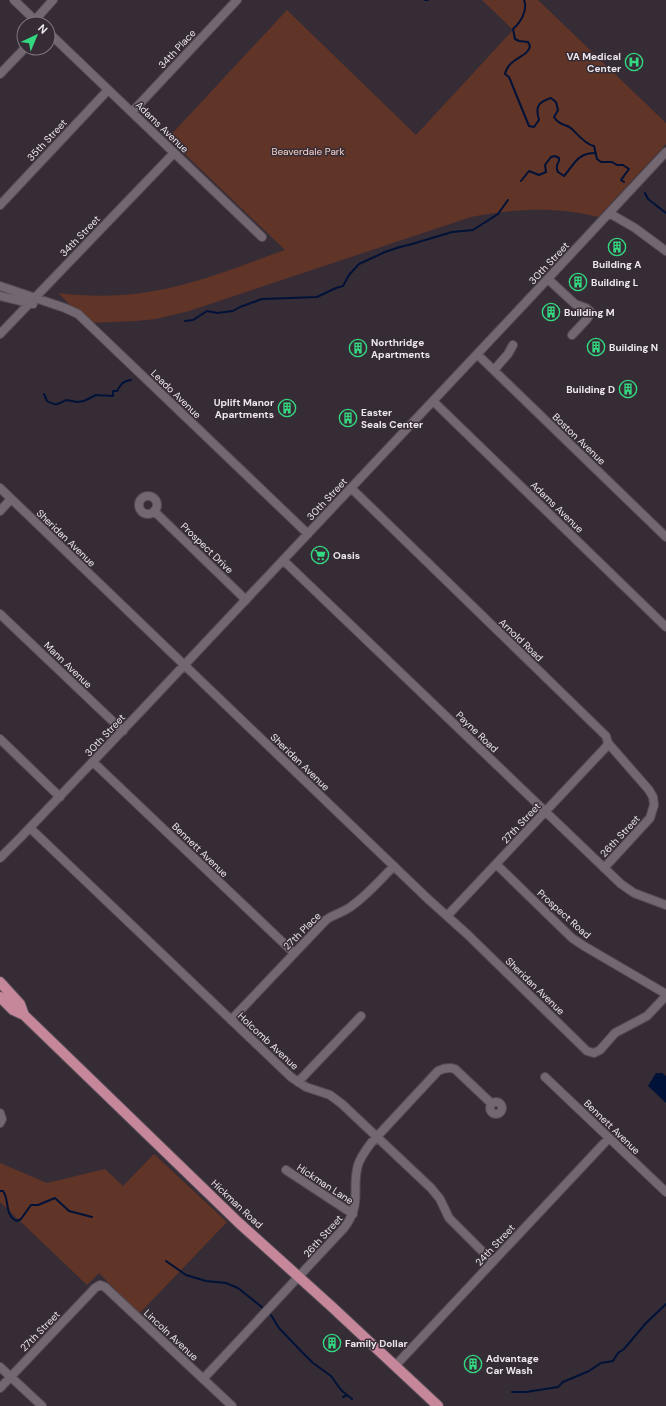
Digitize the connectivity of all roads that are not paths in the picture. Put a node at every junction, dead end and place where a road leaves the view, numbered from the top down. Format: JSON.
{"nodes":[{"id":1,"x":14,"y":0,"type":"edge"},
{"id":2,"x":53,"y":0,"type":"edge"},
{"id":3,"x":237,"y":0,"type":"edge"},
{"id":4,"x":31,"y":16,"type":"edge"},
{"id":5,"x":41,"y":16,"type":"edge"},
{"id":6,"x":56,"y":40,"type":"edge"},
{"id":7,"x":17,"y":56,"type":"edge"},
{"id":8,"x":0,"y":74,"type":"edge"},
{"id":9,"x":108,"y":90,"type":"junction"},
{"id":10,"x":132,"y":112,"type":"junction"},
{"id":11,"x":174,"y":152,"type":"junction"},
{"id":12,"x":666,"y":152,"type":"edge"},
{"id":13,"x":0,"y":205,"type":"edge"},
{"id":14,"x":610,"y":213,"type":"junction"},
{"id":15,"x":262,"y":237,"type":"dead end"},
{"id":16,"x":666,"y":250,"type":"edge"},
{"id":17,"x":548,"y":280,"type":"junction"},
{"id":18,"x":0,"y":286,"type":"edge"},
{"id":19,"x":0,"y":296,"type":"edge"},
{"id":20,"x":34,"y":298,"type":"junction"},
{"id":21,"x":28,"y":304,"type":"junction"},
{"id":22,"x":52,"y":304,"type":"junction"},
{"id":23,"x":0,"y":334,"type":"edge"},
{"id":24,"x":572,"y":335,"type":"dead end"},
{"id":25,"x":513,"y":345,"type":"dead end"},
{"id":26,"x":477,"y":354,"type":"junction"},
{"id":27,"x":494,"y":370,"type":"junction"},
{"id":28,"x":434,"y":401,"type":"junction"},
{"id":29,"x":0,"y":488,"type":"edge"},
{"id":30,"x":351,"y":488,"type":"junction"},
{"id":31,"x":11,"y":499,"type":"junction"},
{"id":32,"x":0,"y":511,"type":"edge"},
{"id":33,"x":154,"y":511,"type":"dead end"},
{"id":34,"x":308,"y":534,"type":"junction"},
{"id":35,"x":666,"y":537,"type":"edge"},
{"id":36,"x":283,"y":560,"type":"junction"},
{"id":37,"x":246,"y":600,"type":"junction"},
{"id":38,"x":0,"y":614,"type":"edge"},
{"id":39,"x":666,"y":627,"type":"edge"},
{"id":40,"x":185,"y":665,"type":"junction"},
{"id":41,"x":123,"y":731,"type":"junction"},
{"id":42,"x":0,"y":740,"type":"edge"},
{"id":43,"x":608,"y":743,"type":"junction"},
{"id":44,"x":93,"y":762,"type":"junction"},
{"id":45,"x":60,"y":797,"type":"junction"},
{"id":46,"x":546,"y":811,"type":"junction"},
{"id":47,"x":650,"y":818,"type":"joint"},
{"id":48,"x":30,"y":828,"type":"junction"},
{"id":49,"x":0,"y":858,"type":"edge"},
{"id":50,"x":496,"y":864,"type":"junction"},
{"id":51,"x":394,"y":866,"type":"junction"},
{"id":52,"x":604,"y":868,"type":"junction"},
{"id":53,"x":666,"y":905,"type":"edge"},
{"id":54,"x":447,"y":916,"type":"junction"},
{"id":55,"x":294,"y":953,"type":"junction"},
{"id":56,"x":0,"y":982,"type":"edge"},
{"id":57,"x":666,"y":995,"type":"edge"},
{"id":58,"x":0,"y":998,"type":"edge"},
{"id":59,"x":24,"y":1015,"type":"junction"},
{"id":60,"x":361,"y":1016,"type":"dead end"},
{"id":61,"x":231,"y":1020,"type":"junction"},
{"id":62,"x":545,"y":1077,"type":"dead end"},
{"id":63,"x":298,"y":1082,"type":"junction"},
{"id":64,"x":492,"y":1104,"type":"dead end"},
{"id":65,"x":0,"y":1113,"type":"edge"},
{"id":66,"x":0,"y":1123,"type":"edge"},
{"id":67,"x":377,"y":1137,"type":"junction"},
{"id":68,"x":609,"y":1138,"type":"junction"},
{"id":69,"x":286,"y":1170,"type":"dead end"},
{"id":70,"x":666,"y":1192,"type":"edge"},
{"id":71,"x":353,"y":1214,"type":"junction"},
{"id":72,"x":493,"y":1262,"type":"junction"},
{"id":73,"x":300,"y":1277,"type":"junction"},
{"id":74,"x":96,"y":1288,"type":"joint"},
{"id":75,"x":395,"y":1366,"type":"junction"},
{"id":76,"x":0,"y":1367,"type":"edge"},
{"id":77,"x":10,"y":1377,"type":"junction"},
{"id":78,"x":203,"y":1379,"type":"junction"},
{"id":79,"x":0,"y":1388,"type":"edge"},
{"id":80,"x":42,"y":1406,"type":"edge"},
{"id":81,"x":232,"y":1406,"type":"edge"},
{"id":82,"x":438,"y":1406,"type":"edge"}],
"edges":[{"from":1,"to":4,"type":"street"},
{"from":2,"to":5,"type":"street"},
{"from":3,"to":10,"type":"street","name":"34th Place"},
{"from":6,"to":9,"type":"street","name":"Adams Avenue"},
{"from":7,"to":8,"type":"street"},
{"from":9,"to":10,"type":"street","name":"Adams Avenue"},
{"from":9,"to":13,"type":"street","name":"35th Street"},
{"from":10,"to":11,"type":"street","name":"Adams Avenue"},
{"from":11,"to":15,"type":"street","name":"Adams Avenue"},
{"from":11,"to":20,"type":"street","name":"34th Street"},
{"from":12,"to":14,"type":"street","name":"30th Street"},
{"from":14,"to":16,"type":"street"},
{"from":14,"to":17,"type":"street","name":"30th Street"},
{"from":17,"to":24,"type":"street"},
{"from":17,"to":26,"type":"street","name":"30th Street"},
{"from":18,"to":20,"type":"street","name":"Leado Avenue"},
{"from":19,"to":21,"type":"street"},
{"from":20,"to":21,"type":"street","name":"34th Street"},
{"from":20,"to":22,"type":"street","name":"Leado Avenue"},
{"from":21,"to":22,"type":"street"},
{"from":21,"to":23,"type":"street","name":"34th Street"},
{"from":22,"to":34,"type":"street","name":"Leado Avenue"},
{"from":25,"to":27,"type":"street"},
{"from":26,"to":27,"type":"street","name":"Boston Avenue"},
{"from":26,"to":28,"type":"street","name":"30th Street"},
{"from":27,"to":35,"type":"street","name":"Boston Avenue"},
{"from":28,"to":30,"type":"street","name":"30th Street"},
{"from":28,"to":39,"type":"street","name":"Adams Avenue"},
{"from":29,"to":31,"type":"street","name":"Sheridan Avenue"},
{"from":30,"to":34,"type":"street","name":"30th Street"},
{"from":30,"to":43,"type":"street","name":"Arnold Road"},
{"from":31,"to":32,"type":"street"},
{"from":31,"to":40,"type":"street","name":"Sheridan Avenue"},
{"from":33,"to":37,"type":"street","name":"Prospect Drive"},
{"from":34,"to":36,"type":"street","name":"30th Street"},
{"from":36,"to":37,"type":"street","name":"30th Street"},
{"from":36,"to":46,"type":"street","name":"Payne Road"},
{"from":37,"to":40,"type":"street","name":"30th Street"},
{"from":38,"to":41,"type":"street","name":"Mann Avenue"},
{"from":40,"to":41,"type":"street","name":"30th Street"},
{"from":40,"to":51,"type":"street","name":"Sheridan Avenue"},
{"from":41,"to":44,"type":"street","name":"30th Street"},
{"from":42,"to":45,"type":"street"},
{"from":43,"to":46,"type":"street","name":"27th Street"},
{"from":43,"to":47,"type":"street","name":"Arnold Road"},
{"from":44,"to":45,"type":"street","name":"30th Street"},
{"from":44,"to":55,"type":"street","name":"Bennett Avenue"},
{"from":45,"to":48,"type":"street","name":"30th Street"},
{"from":46,"to":50,"type":"street","name":"27th Street"},
{"from":46,"to":52,"type":"street","name":"Payne Road"},
{"from":47,"to":52,"type":"street","name":"26th Street"},
{"from":48,"to":49,"type":"street","name":"30th Street"},
{"from":48,"to":61,"type":"street","name":"Holcomb Avenue"},
{"from":50,"to":54,"type":"street","name":"27th Street"},
{"from":50,"to":57,"type":"street","name":"Prospect Road"},
{"from":51,"to":54,"type":"street","name":"Sheridan Avenue"},
{"from":51,"to":55,"type":"street","name":"27th Place"},
{"from":52,"to":53,"type":"street","name":"Payne Road"},
{"from":54,"to":57,"type":"street","name":"Sheridan Avenue"},
{"from":55,"to":61,"type":"street","name":"27th Place"},
{"from":56,"to":59,"type":"main road","name":"Hickman Road"},
{"from":58,"to":59,"type":"main road","name":"Hickman Road"},
{"from":59,"to":73,"type":"main road","name":"Hickman Road"},
{"from":60,"to":63,"type":"street"},
{"from":61,"to":63,"type":"street","name":"Holcomb Avenue"},
{"from":62,"to":68,"type":"street","name":"Bennett Avenue"},
{"from":63,"to":67,"type":"street","name":"Holcomb Avenue"},
{"from":64,"to":67,"type":"street","name":"26th Street"},
{"from":65,"to":66,"type":"street"},
{"from":67,"to":71,"type":"street","name":"26th Street"},
{"from":67,"to":72,"type":"street","name":"Holcomb Avenue"},
{"from":68,"to":70,"type":"street","name":"Bennett Avenue"},
{"from":68,"to":72,"type":"street","name":"24th Street"},
{"from":69,"to":71,"type":"street","name":"Hickman Lane"},
{"from":71,"to":73,"type":"street","name":"26th Street"},
{"from":72,"to":75,"type":"street","name":"24th Street"},
{"from":73,"to":75,"type":"main road","name":"Hickman Road"},
{"from":73,"to":78,"type":"street","name":"26th Street"},
{"from":74,"to":77,"type":"street","name":"27th Street"},
{"from":74,"to":78,"type":"street","name":"Lincoln Avenue"},
{"from":75,"to":82,"type":"main road","name":"Hickman Road"},
{"from":76,"to":77,"type":"street"},
{"from":77,"to":79,"type":"street","name":"27th Street"},
{"from":77,"to":80,"type":"street"},
{"from":78,"to":81,"type":"street","name":"Lincoln Avenue"}]}
